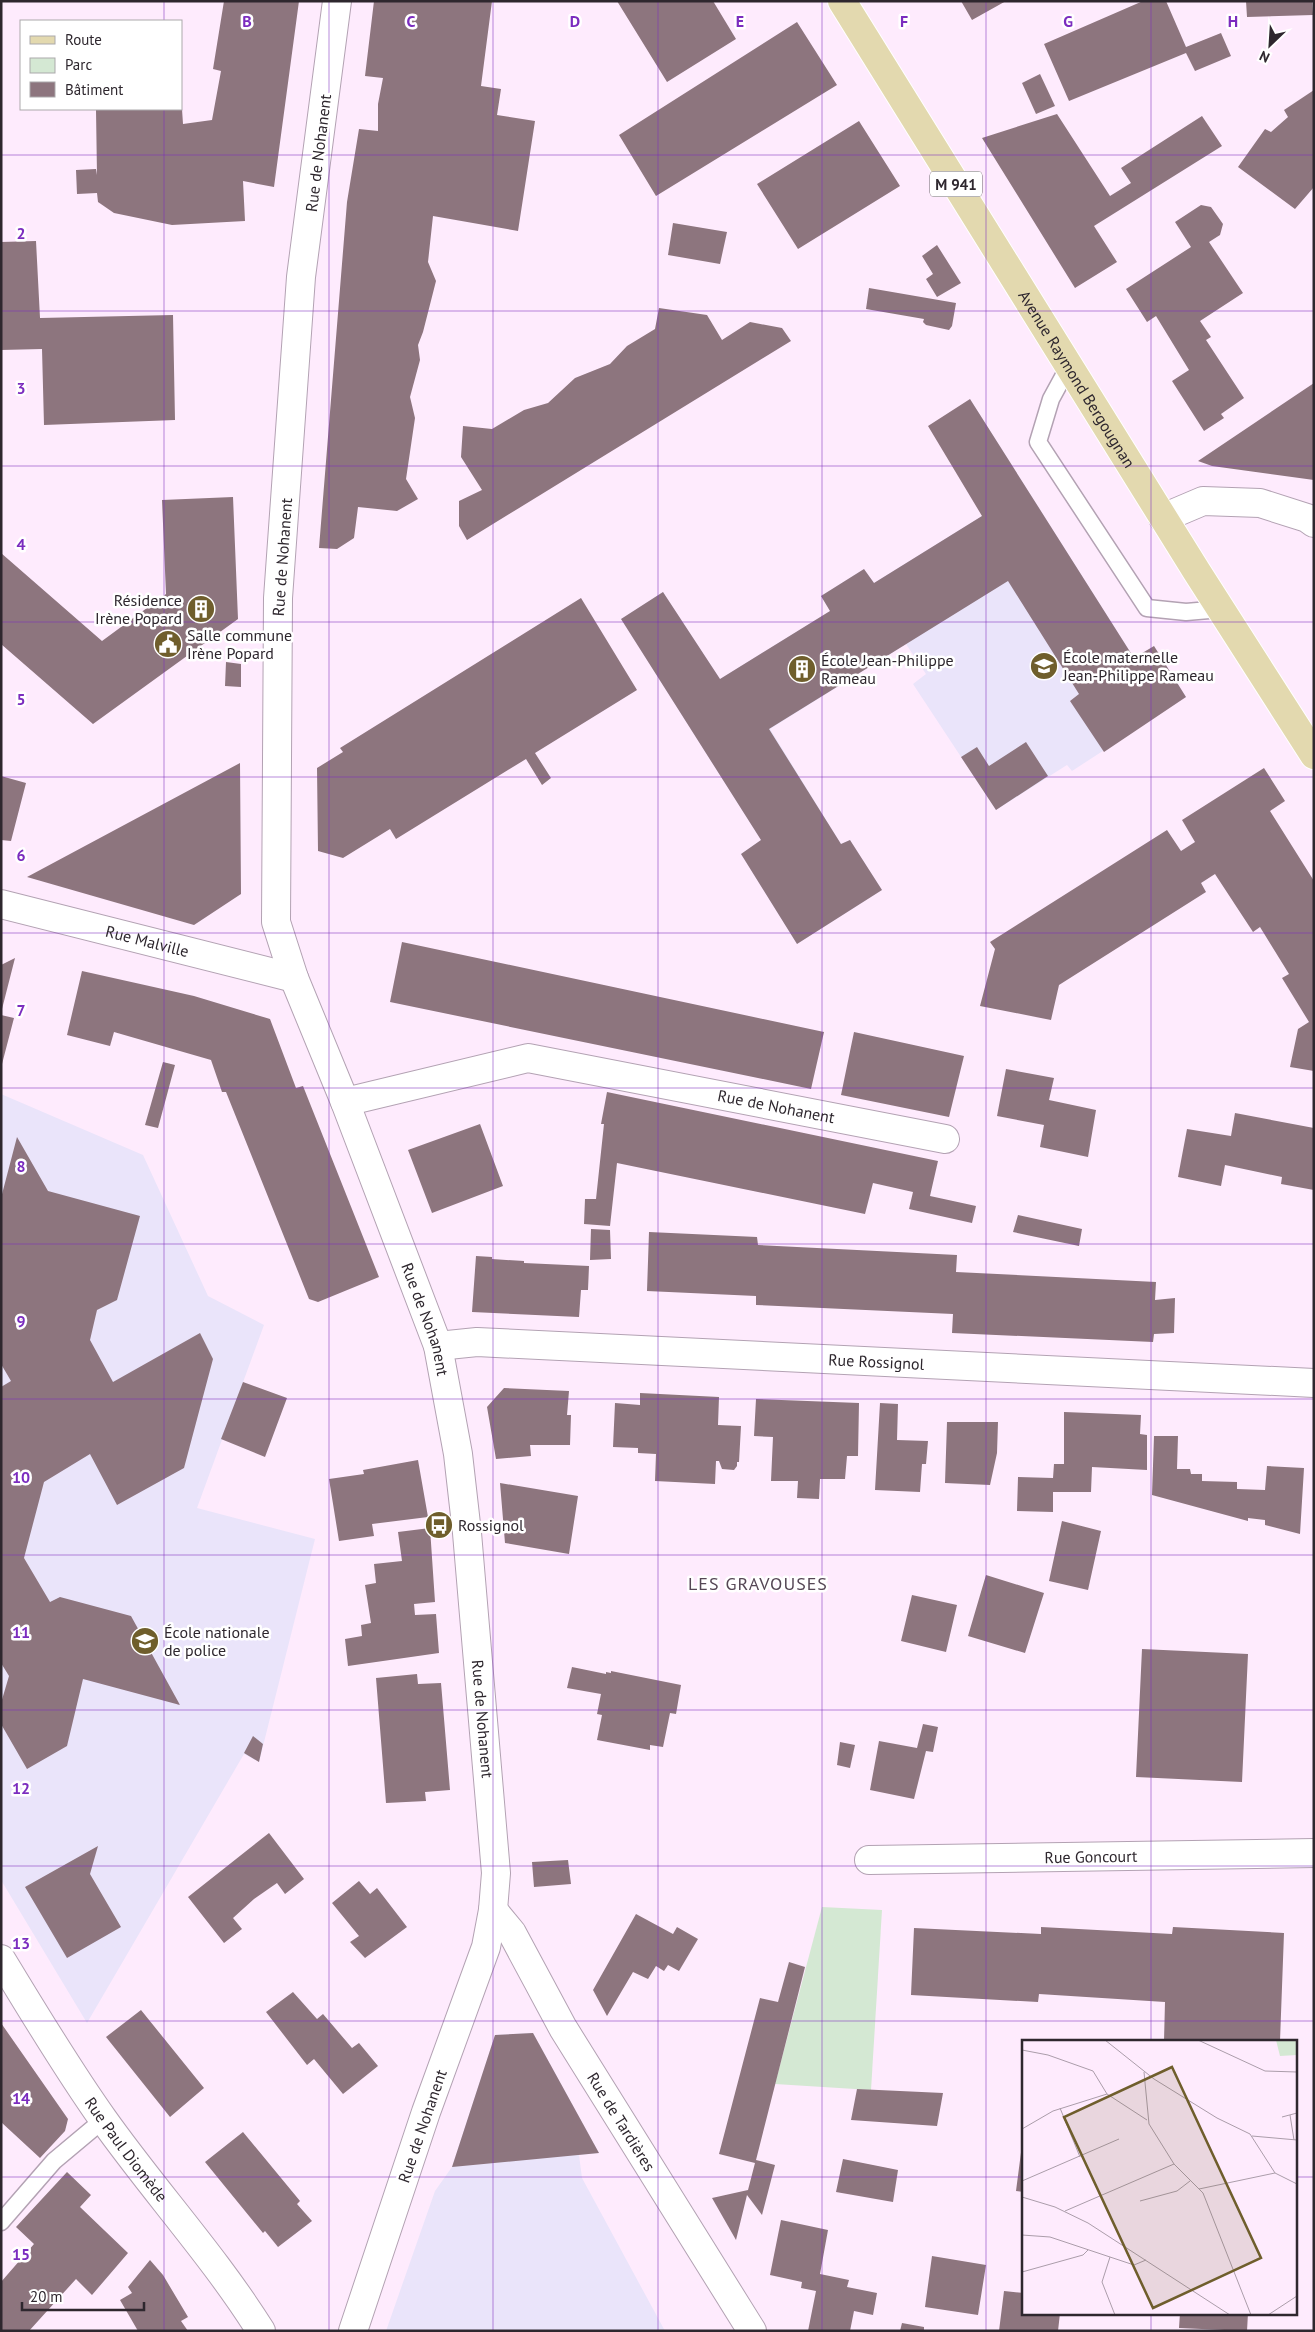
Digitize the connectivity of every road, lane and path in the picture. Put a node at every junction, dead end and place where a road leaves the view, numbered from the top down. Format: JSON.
{"nodes":[{"id":1,"x":338,"y":1,"type":"edge"},
{"id":2,"x":842,"y":1,"type":"edge"},
{"id":3,"x":1069,"y":366,"type":"junction"},
{"id":4,"x":1163,"y":518,"type":"junction"},
{"id":5,"x":1314,"y":523,"type":"edge"},
{"id":6,"x":1221,"y":609,"type":"junction"},
{"id":7,"x":1314,"y":755,"type":"edge"},
{"id":8,"x":1,"y":904,"type":"edge"},
{"id":9,"x":294,"y":978,"type":"junction"},
{"id":10,"x":345,"y":1102,"type":"junction"},
{"id":11,"x":945,"y":1139,"type":"dead end"},
{"id":12,"x":438,"y":1346,"type":"junction"},
{"id":13,"x":1314,"y":1383,"type":"edge"},
{"id":14,"x":1314,"y":1853,"type":"edge"},
{"id":15,"x":869,"y":1860,"type":"dead end"},
{"id":16,"x":493,"y":1910,"type":"junction"},
{"id":17,"x":1,"y":1959,"type":"edge"},
{"id":18,"x":103,"y":2120,"type":"junction"},
{"id":19,"x":1,"y":2222,"type":"edge"},
{"id":20,"x":261,"y":2331,"type":"edge"},
{"id":21,"x":352,"y":2331,"type":"edge"},
{"id":22,"x":752,"y":2331,"type":"edge"}],
"edges":[{"from":1,"to":9,"type":"street","name":"Rue de Nohanent"},
{"from":2,"to":3,"type":"main road","name":"Avenue Raymond Bergougnan","number":"M 941"},
{"from":3,"to":4,"type":"main road","name":"Avenue Raymond Bergougnan","number":"M 941"},
{"from":3,"to":6,"type":"lane"},
{"from":4,"to":5,"type":"street"},
{"from":4,"to":6,"type":"main road","name":"Avenue Raymond Bergougnan","number":"M 941"},
{"from":6,"to":7,"type":"main road","name":"Avenue Raymond Bergougnan","number":"M 941"},
{"from":8,"to":9,"type":"street","name":"Rue Malville"},
{"from":9,"to":10,"type":"street","name":"Rue de Nohanent"},
{"from":10,"to":11,"type":"street","name":"Rue de Nohanent"},
{"from":10,"to":12,"type":"street","name":"Rue de Nohanent"},
{"from":12,"to":13,"type":"street","name":"Rue Rossignol"},
{"from":12,"to":16,"type":"street","name":"Rue de Nohanent"},
{"from":14,"to":15,"type":"street","name":"Rue Goncourt"},
{"from":16,"to":21,"type":"street","name":"Rue de Nohanent"},
{"from":16,"to":22,"type":"street","name":"Rue de Tardières"},
{"from":17,"to":18,"type":"street","name":"Rue Paul Diomède"},
{"from":18,"to":19,"type":"lane"},
{"from":18,"to":20,"type":"street","name":"Rue Paul Diomède"}]}
